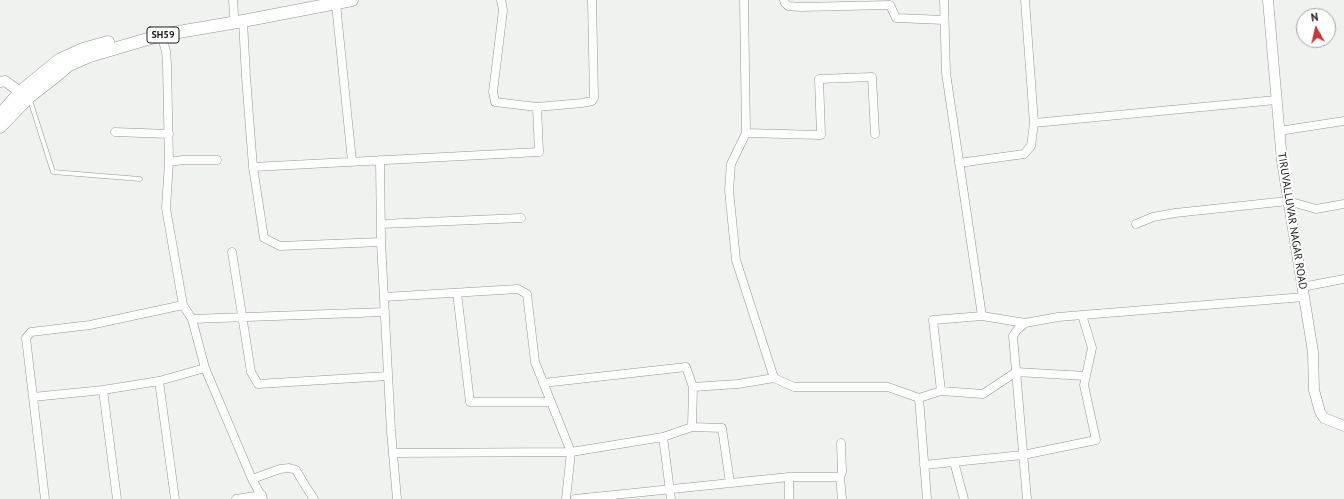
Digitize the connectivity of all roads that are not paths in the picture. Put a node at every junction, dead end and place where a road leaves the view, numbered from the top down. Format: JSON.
{"nodes":[{"id":1,"x":232,"y":0,"type":"edge"},
{"id":2,"x":314,"y":0,"type":"edge"},
{"id":3,"x":352,"y":0,"type":"edge"},
{"id":4,"x":501,"y":0,"type":"edge"},
{"id":5,"x":592,"y":0,"type":"edge"},
{"id":6,"x":744,"y":0,"type":"edge"},
{"id":7,"x":784,"y":0,"type":"edge"},
{"id":8,"x":944,"y":0,"type":"edge"},
{"id":9,"x":1025,"y":0,"type":"edge"},
{"id":10,"x":1268,"y":0,"type":"edge"},
{"id":11,"x":336,"y":4,"type":"junction"},
{"id":12,"x":239,"y":18,"type":"junction"},
{"id":13,"x":944,"y":20,"type":"junction"},
{"id":14,"x":161,"y":35,"type":"junction"},
{"id":15,"x":0,"y":82,"type":"edge"},
{"id":16,"x":25,"y":95,"type":"junction"},
{"id":17,"x":1276,"y":100,"type":"junction"},
{"id":18,"x":537,"y":107,"type":"junction"},
{"id":19,"x":0,"y":115,"type":"edge"},
{"id":20,"x":1344,"y":121,"type":"edge"},
{"id":21,"x":1034,"y":123,"type":"junction"},
{"id":22,"x":0,"y":127,"type":"edge"},
{"id":23,"x":1279,"y":131,"type":"junction"},
{"id":24,"x":115,"y":132,"type":"dead end"},
{"id":25,"x":746,"y":133,"type":"junction"},
{"id":26,"x":169,"y":134,"type":"junction"},
{"id":27,"x":875,"y":134,"type":"dead end"},
{"id":28,"x":217,"y":160,"type":"dead end"},
{"id":29,"x":380,"y":160,"type":"junction"},
{"id":30,"x":352,"y":161,"type":"junction"},
{"id":31,"x":170,"y":162,"type":"junction"},
{"id":32,"x":959,"y":163,"type":"junction"},
{"id":33,"x":253,"y":167,"type":"junction"},
{"id":34,"x":140,"y":179,"type":"dead end"},
{"id":35,"x":1288,"y":201,"type":"junction"},
{"id":36,"x":1344,"y":204,"type":"edge"},
{"id":37,"x":521,"y":218,"type":"dead end"},
{"id":38,"x":381,"y":224,"type":"junction"},
{"id":39,"x":1136,"y":224,"type":"dead end"},
{"id":40,"x":381,"y":242,"type":"junction"},
{"id":41,"x":232,"y":252,"type":"dead end"},
{"id":42,"x":1344,"y":280,"type":"edge"},
{"id":43,"x":1302,"y":287,"type":"junction"},
{"id":44,"x":457,"y":293,"type":"junction"},
{"id":45,"x":384,"y":297,"type":"junction"},
{"id":46,"x":1304,"y":297,"type":"junction"},
{"id":47,"x":183,"y":305,"type":"junction"},
{"id":48,"x":385,"y":312,"type":"junction"},
{"id":49,"x":1082,"y":315,"type":"junction"},
{"id":50,"x":982,"y":316,"type":"junction"},
{"id":51,"x":243,"y":318,"type":"junction"},
{"id":52,"x":192,"y":319,"type":"junction"},
{"id":53,"x":1025,"y":323,"type":"junction"},
{"id":54,"x":205,"y":368,"type":"junction"},
{"id":55,"x":1016,"y":372,"type":"junction"},
{"id":56,"x":388,"y":376,"type":"junction"},
{"id":57,"x":1086,"y":376,"type":"junction"},
{"id":58,"x":774,"y":378,"type":"junction"},
{"id":59,"x":159,"y":381,"type":"junction"},
{"id":60,"x":543,"y":383,"type":"junction"},
{"id":61,"x":693,"y":387,"type":"junction"},
{"id":62,"x":103,"y":390,"type":"junction"},
{"id":63,"x":941,"y":391,"type":"junction"},
{"id":64,"x":33,"y":397,"type":"junction"},
{"id":65,"x":918,"y":398,"type":"junction"},
{"id":66,"x":551,"y":402,"type":"junction"},
{"id":67,"x":1344,"y":426,"type":"edge"},
{"id":68,"x":692,"y":427,"type":"junction"},
{"id":69,"x":663,"y":437,"type":"junction"},
{"id":70,"x":841,"y":443,"type":"dead end"},
{"id":71,"x":393,"y":452,"type":"junction"},
{"id":72,"x":572,"y":452,"type":"junction"},
{"id":73,"x":1023,"y":455,"type":"junction"},
{"id":74,"x":954,"y":462,"type":"junction"},
{"id":75,"x":924,"y":465,"type":"junction"},
{"id":76,"x":789,"y":477,"type":"junction"},
{"id":77,"x":840,"y":477,"type":"junction"},
{"id":78,"x":252,"y":479,"type":"junction"},
{"id":79,"x":730,"y":483,"type":"junction"},
{"id":80,"x":671,"y":490,"type":"junction"},
{"id":81,"x":263,"y":497,"type":"edge"},
{"id":82,"x":45,"y":499,"type":"edge"},
{"id":83,"x":117,"y":499,"type":"edge"},
{"id":84,"x":175,"y":499,"type":"edge"},
{"id":85,"x":236,"y":499,"type":"edge"},
{"id":86,"x":314,"y":499,"type":"edge"},
{"id":87,"x":397,"y":499,"type":"edge"},
{"id":88,"x":566,"y":499,"type":"edge"},
{"id":89,"x":576,"y":499,"type":"edge"},
{"id":90,"x":672,"y":499,"type":"edge"},
{"id":91,"x":789,"y":499,"type":"edge"},
{"id":92,"x":842,"y":499,"type":"edge"},
{"id":93,"x":927,"y":499,"type":"edge"},
{"id":94,"x":964,"y":499,"type":"edge"},
{"id":95,"x":1027,"y":499,"type":"edge"}],
"edges":[{"from":1,"to":12,"type":"street"},
{"from":2,"to":12,"type":"main road"},
{"from":3,"to":11,"type":"main road","number":"SH59"},
{"from":4,"to":18,"type":"street"},
{"from":5,"to":18,"type":"street"},
{"from":6,"to":25,"type":"street"},
{"from":7,"to":13,"type":"street"},
{"from":8,"to":13,"type":"street"},
{"from":9,"to":21,"type":"street"},
{"from":10,"to":17,"type":"street","name":"TIRUVALLUVAR NAGAR ROAD"},
{"from":11,"to":12,"type":"main road","number":"SH59"},
{"from":11,"to":30,"type":"street"},
{"from":12,"to":14,"type":"main road","number":"SH59"},
{"from":12,"to":16,"type":"main road"},
{"from":12,"to":33,"type":"street"},
{"from":13,"to":32,"type":"street"},
{"from":14,"to":16,"type":"main road","number":"SH59"},
{"from":14,"to":26,"type":"street"},
{"from":15,"to":16,"type":"street"},
{"from":16,"to":19,"type":"main road"},
{"from":16,"to":22,"type":"main road","number":"SH59"},
{"from":16,"to":34,"type":"lane"},
{"from":17,"to":21,"type":"street"},
{"from":17,"to":23,"type":"street","name":"TIRUVALLUVAR NAGAR ROAD"},
{"from":18,"to":29,"type":"street"},
{"from":20,"to":23,"type":"street"},
{"from":21,"to":32,"type":"street"},
{"from":23,"to":35,"type":"street","name":"TIRUVALLUVAR NAGAR ROAD"},
{"from":24,"to":26,"type":"street"},
{"from":25,"to":27,"type":"street"},
{"from":25,"to":58,"type":"street"},
{"from":26,"to":31,"type":"street"},
{"from":28,"to":31,"type":"street"},
{"from":29,"to":30,"type":"street"},
{"from":29,"to":38,"type":"street"},
{"from":30,"to":33,"type":"street"},
{"from":31,"to":47,"type":"street"},
{"from":32,"to":50,"type":"street"},
{"from":33,"to":40,"type":"street"},
{"from":35,"to":36,"type":"street"},
{"from":35,"to":39,"type":"street"},
{"from":35,"to":43,"type":"street","name":"TIRUVALLUVAR NAGAR ROAD"},
{"from":37,"to":38,"type":"street"},
{"from":38,"to":40,"type":"street"},
{"from":40,"to":45,"type":"street"},
{"from":41,"to":51,"type":"street"},
{"from":42,"to":43,"type":"street"},
{"from":43,"to":46,"type":"street","name":"TIRUVALLUVAR NAGAR ROAD"},
{"from":44,"to":45,"type":"street"},
{"from":44,"to":60,"type":"street"},
{"from":44,"to":66,"type":"street"},
{"from":45,"to":48,"type":"street"},
{"from":46,"to":49,"type":"street"},
{"from":46,"to":67,"type":"street","name":"TIRUVALLUVAR NAGAR ROAD"},
{"from":47,"to":52,"type":"street"},
{"from":47,"to":64,"type":"street"},
{"from":48,"to":51,"type":"street"},
{"from":48,"to":56,"type":"street"},
{"from":49,"to":53,"type":"street"},
{"from":49,"to":57,"type":"street"},
{"from":50,"to":53,"type":"street"},
{"from":50,"to":63,"type":"street"},
{"from":51,"to":52,"type":"street"},
{"from":51,"to":56,"type":"street"},
{"from":52,"to":54,"type":"street"},
{"from":53,"to":55,"type":"street"},
{"from":54,"to":59,"type":"street"},
{"from":54,"to":78,"type":"street"},
{"from":55,"to":57,"type":"street"},
{"from":55,"to":63,"type":"street"},
{"from":55,"to":73,"type":"street"},
{"from":56,"to":71,"type":"street"},
{"from":57,"to":73,"type":"street"},
{"from":58,"to":61,"type":"street"},
{"from":58,"to":65,"type":"street"},
{"from":59,"to":62,"type":"street"},
{"from":59,"to":84,"type":"street"},
{"from":60,"to":61,"type":"street"},
{"from":60,"to":66,"type":"street"},
{"from":61,"to":68,"type":"street"},
{"from":62,"to":64,"type":"street"},
{"from":62,"to":83,"type":"street"},
{"from":63,"to":65,"type":"street"},
{"from":64,"to":82,"type":"street"},
{"from":65,"to":75,"type":"street"},
{"from":66,"to":72,"type":"street"},
{"from":68,"to":69,"type":"street"},
{"from":68,"to":79,"type":"street"},
{"from":69,"to":72,"type":"street"},
{"from":69,"to":80,"type":"street"},
{"from":70,"to":77,"type":"street"},
{"from":71,"to":72,"type":"street"},
{"from":71,"to":87,"type":"street"},
{"from":72,"to":88,"type":"street"},
{"from":73,"to":74,"type":"street"},
{"from":73,"to":95,"type":"street"},
{"from":74,"to":75,"type":"street"},
{"from":74,"to":94,"type":"street"},
{"from":75,"to":93,"type":"street"},
{"from":76,"to":77,"type":"street"},
{"from":76,"to":79,"type":"street"},
{"from":76,"to":91,"type":"street"},
{"from":77,"to":92,"type":"street"},
{"from":78,"to":81,"type":"street"},
{"from":78,"to":86,"type":"street"},
{"from":79,"to":80,"type":"street"},
{"from":80,"to":89,"type":"street"},
{"from":80,"to":90,"type":"street"},
{"from":81,"to":85,"type":"street"}]}
